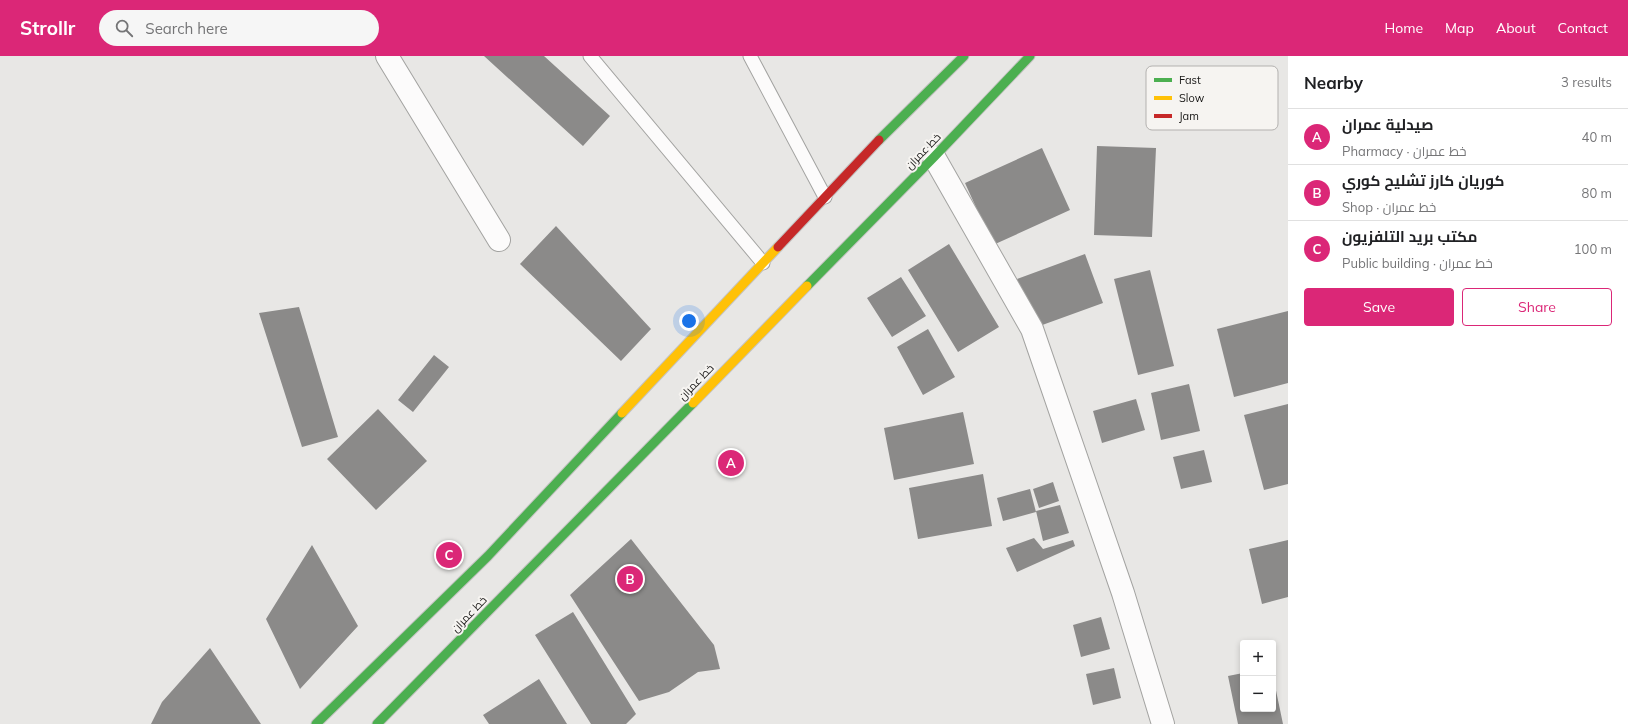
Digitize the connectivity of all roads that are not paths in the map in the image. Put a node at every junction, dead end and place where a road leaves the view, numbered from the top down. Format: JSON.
{"nodes":[{"id":1,"x":387,"y":56,"type":"edge"},
{"id":2,"x":590,"y":56,"type":"edge"},
{"id":3,"x":750,"y":56,"type":"edge"},
{"id":4,"x":964,"y":56,"type":"edge"},
{"id":5,"x":1030,"y":56,"type":"edge"},
{"id":6,"x":934,"y":157,"type":"junction"},
{"id":7,"x":825,"y":197,"type":"junction"},
{"id":8,"x":499,"y":240,"type":"dead end"},
{"id":9,"x":763,"y":263,"type":"junction"},
{"id":10,"x":316,"y":724,"type":"edge"},
{"id":11,"x":378,"y":724,"type":"edge"},
{"id":12,"x":1163,"y":724,"type":"edge"}],
"edges":[{"from":1,"to":8,"type":"street"},
{"from":2,"to":9,"type":"lane"},
{"from":3,"to":7,"type":"lane"},
{"from":4,"to":7,"type":"main road"},
{"from":5,"to":6,"type":"main road","name":"خط عمران"},
{"from":6,"to":11,"type":"main road","name":"خط عمران"},
{"from":6,"to":12,"type":"street"},
{"from":7,"to":9,"type":"main road"},
{"from":9,"to":10,"type":"main road"}]}
